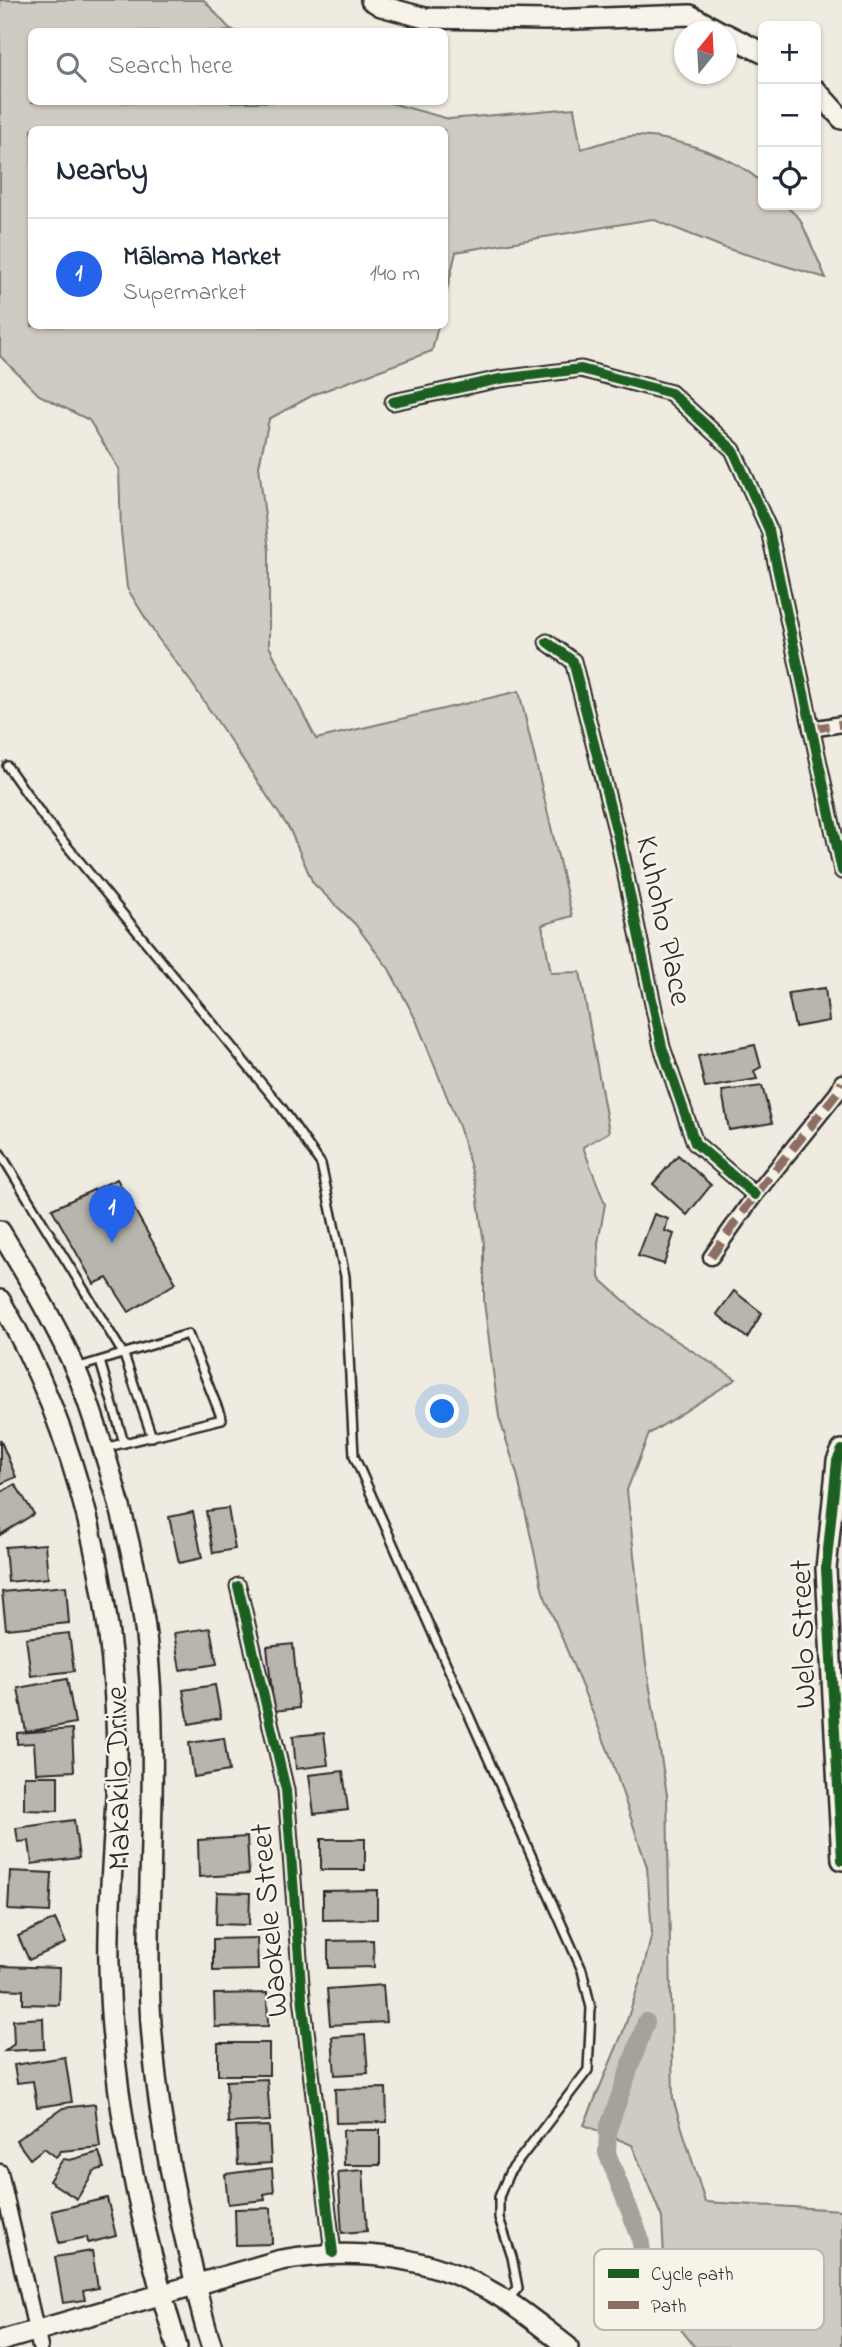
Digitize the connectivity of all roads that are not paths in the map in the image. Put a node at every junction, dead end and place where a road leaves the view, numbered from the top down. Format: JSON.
{"nodes":[{"id":1,"x":371,"y":0,"type":"edge"},
{"id":2,"x":701,"y":21,"type":"edge"},
{"id":3,"x":737,"y":40,"type":"edge"},
{"id":4,"x":758,"y":50,"type":"edge"},
{"id":5,"x":821,"y":96,"type":"edge"},
{"id":6,"x":842,"y":119,"type":"edge"},
{"id":7,"x":393,"y":402,"type":"dead end"},
{"id":8,"x":547,"y":642,"type":"dead end"},
{"id":9,"x":842,"y":724,"type":"edge"},
{"id":10,"x":811,"y":729,"type":"junction"},
{"id":11,"x":7,"y":766,"type":"dead end"},
{"id":12,"x":842,"y":871,"type":"edge"},
{"id":13,"x":842,"y":1082,"type":"edge"},
{"id":14,"x":0,"y":1153,"type":"edge"},
{"id":15,"x":755,"y":1195,"type":"junction"},
{"id":16,"x":0,"y":1231,"type":"edge"},
{"id":17,"x":710,"y":1257,"type":"dead end"},
{"id":18,"x":0,"y":1300,"type":"edge"},
{"id":19,"x":124,"y":1354,"type":"junction"},
{"id":20,"x":100,"y":1361,"type":"junction"},
{"id":21,"x":75,"y":1368,"type":"junction"},
{"id":22,"x":152,"y":1437,"type":"junction"},
{"id":23,"x":124,"y":1443,"type":"junction"},
{"id":24,"x":103,"y":1448,"type":"junction"},
{"id":25,"x":842,"y":1450,"type":"edge"},
{"id":26,"x":238,"y":1586,"type":"dead end"},
{"id":27,"x":842,"y":1860,"type":"edge"},
{"id":28,"x":0,"y":2172,"type":"edge"},
{"id":29,"x":332,"y":2253,"type":"junction"},
{"id":30,"x":196,"y":2285,"type":"junction"},
{"id":31,"x":161,"y":2295,"type":"junction"},
{"id":32,"x":507,"y":2301,"type":"junction"},
{"id":33,"x":37,"y":2339,"type":"edge"},
{"id":34,"x":0,"y":2341,"type":"edge"},
{"id":35,"x":177,"y":2347,"type":"edge"},
{"id":36,"x":212,"y":2347,"type":"edge"},
{"id":37,"x":568,"y":2347,"type":"edge"}],
"edges":[{"from":1,"to":2,"type":"main road"},
{"from":3,"to":4,"type":"main road"},
{"from":5,"to":6,"type":"main road"},
{"from":7,"to":10,"type":"street"},
{"from":8,"to":15,"type":"street","name":"Kuhoho Place"},
{"from":9,"to":10,"type":"street"},
{"from":10,"to":12,"type":"street"},
{"from":11,"to":32,"type":"lane"},
{"from":13,"to":15,"type":"street"},
{"from":14,"to":19,"type":"lane"},
{"from":15,"to":17,"type":"street"},
{"from":16,"to":21,"type":"main road","name":"Makakilo Drive"},
{"from":18,"to":31,"type":"main road","name":"Makakilo Drive"},
{"from":19,"to":20,"type":"lane"},
{"from":19,"to":22,"type":"lane"},
{"from":19,"to":22,"type":"lane"},
{"from":20,"to":21,"type":"lane"},
{"from":20,"to":23,"type":"lane"},
{"from":21,"to":24,"type":"main road","name":"Makakilo Drive"},
{"from":22,"to":23,"type":"lane"},
{"from":23,"to":24,"type":"lane"},
{"from":24,"to":30,"type":"main road","name":"Makakilo Drive"},
{"from":25,"to":27,"type":"main road","name":"Welo Street"},
{"from":26,"to":29,"type":"street","name":"Waokele Street"},
{"from":28,"to":33,"type":"street"},
{"from":29,"to":30,"type":"main road"},
{"from":29,"to":32,"type":"main road"},
{"from":30,"to":31,"type":"main road"},
{"from":30,"to":36,"type":"main road","name":"Makakilo Drive"},
{"from":31,"to":33,"type":"main road"},
{"from":31,"to":35,"type":"main road","name":"Makakilo Drive"},
{"from":32,"to":37,"type":"main road"},
{"from":33,"to":34,"type":"main road"}]}
